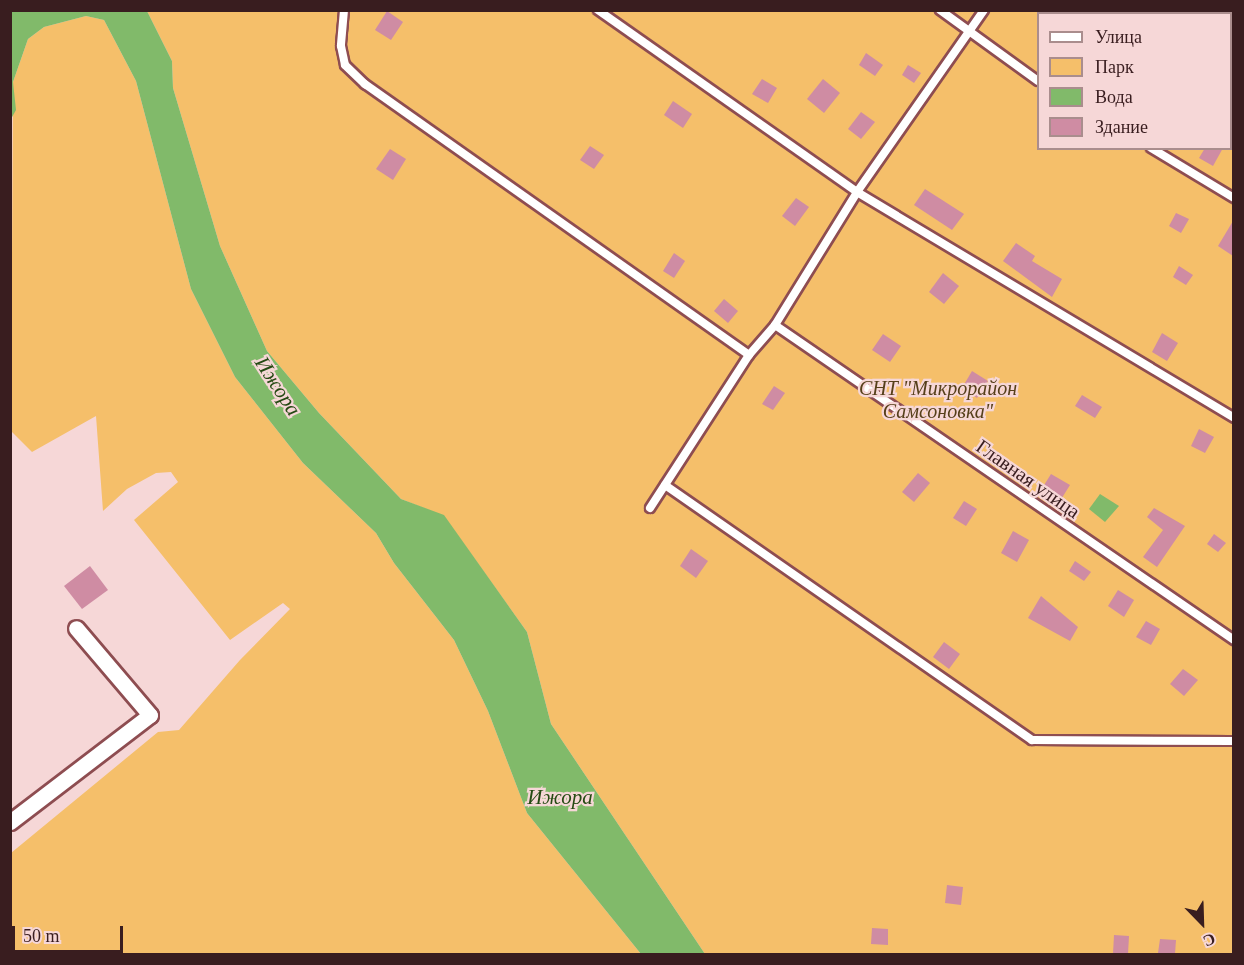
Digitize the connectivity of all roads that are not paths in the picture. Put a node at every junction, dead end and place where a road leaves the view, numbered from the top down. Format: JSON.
{"nodes":[{"id":1,"x":344,"y":10,"type":"edge"},
{"id":2,"x":598,"y":10,"type":"edge"},
{"id":3,"x":940,"y":10,"type":"edge"},
{"id":4,"x":984,"y":10,"type":"edge"},
{"id":5,"x":969,"y":31,"type":"junction"},
{"id":6,"x":1037,"y":80,"type":"edge"},
{"id":7,"x":1154,"y":150,"type":"edge"},
{"id":8,"x":857,"y":192,"type":"junction"},
{"id":9,"x":1233,"y":198,"type":"edge"},
{"id":10,"x":775,"y":325,"type":"junction"},
{"id":11,"x":748,"y":355,"type":"junction"},
{"id":12,"x":1233,"y":418,"type":"edge"},
{"id":13,"x":665,"y":485,"type":"junction"},
{"id":14,"x":650,"y":508,"type":"dead end"},
{"id":15,"x":76,"y":628,"type":"dead end"},
{"id":16,"x":1233,"y":640,"type":"edge"},
{"id":17,"x":1233,"y":741,"type":"edge"},
{"id":18,"x":10,"y":822,"type":"edge"}],
"edges":[{"from":1,"to":11,"type":"lane"},
{"from":2,"to":8,"type":"lane"},
{"from":3,"to":5,"type":"lane"},
{"from":4,"to":5,"type":"lane"},
{"from":5,"to":6,"type":"lane"},
{"from":5,"to":8,"type":"lane"},
{"from":7,"to":9,"type":"lane"},
{"from":8,"to":10,"type":"lane"},
{"from":8,"to":12,"type":"lane"},
{"from":10,"to":11,"type":"lane"},
{"from":10,"to":16,"type":"lane","name":"Главная улица"},
{"from":11,"to":13,"type":"lane"},
{"from":13,"to":14,"type":"lane"},
{"from":13,"to":17,"type":"lane"},
{"from":15,"to":18,"type":"street"}]}
